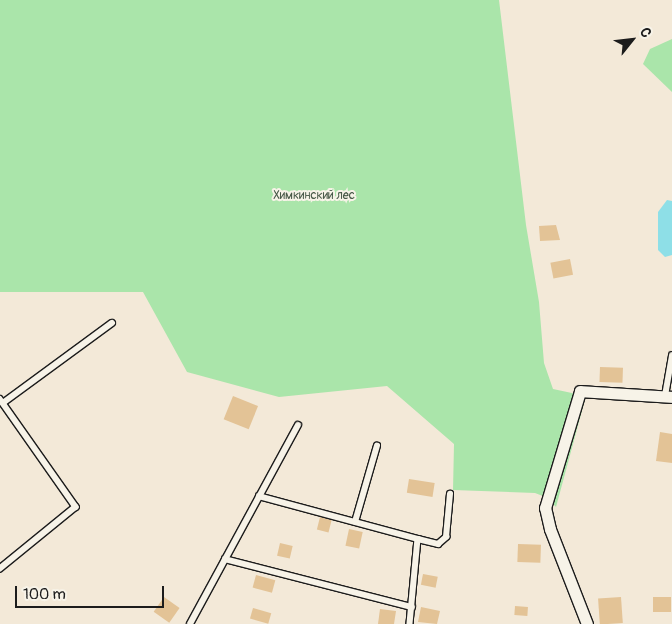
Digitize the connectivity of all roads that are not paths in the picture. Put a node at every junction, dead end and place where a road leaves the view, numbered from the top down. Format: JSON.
{"nodes":[{"id":1,"x":112,"y":323,"type":"dead end"},
{"id":2,"x":672,"y":356,"type":"edge"},
{"id":3,"x":668,"y":397,"type":"edge"},
{"id":4,"x":2,"y":401,"type":"edge"},
{"id":5,"x":298,"y":425,"type":"dead end"},
{"id":6,"x":376,"y":446,"type":"dead end"},
{"id":7,"x":450,"y":494,"type":"dead end"},
{"id":8,"x":260,"y":496,"type":"junction"},
{"id":9,"x":355,"y":522,"type":"junction"},
{"id":10,"x":418,"y":539,"type":"junction"},
{"id":11,"x":225,"y":559,"type":"junction"},
{"id":12,"x":0,"y":569,"type":"edge"},
{"id":13,"x":412,"y":607,"type":"junction"},
{"id":14,"x":190,"y":624,"type":"edge"},
{"id":15,"x":410,"y":624,"type":"edge"},
{"id":16,"x":587,"y":624,"type":"edge"}],
"edges":[{"from":1,"to":4,"type":"lane"},
{"from":2,"to":3,"type":"lane"},
{"from":3,"to":16,"type":"street"},
{"from":4,"to":12,"type":"lane"},
{"from":5,"to":8,"type":"lane"},
{"from":6,"to":9,"type":"lane"},
{"from":7,"to":10,"type":"lane"},
{"from":8,"to":9,"type":"lane"},
{"from":8,"to":11,"type":"lane"},
{"from":9,"to":10,"type":"lane"},
{"from":10,"to":13,"type":"lane"},
{"from":11,"to":13,"type":"lane"},
{"from":11,"to":14,"type":"lane"},
{"from":13,"to":15,"type":"lane"}]}
